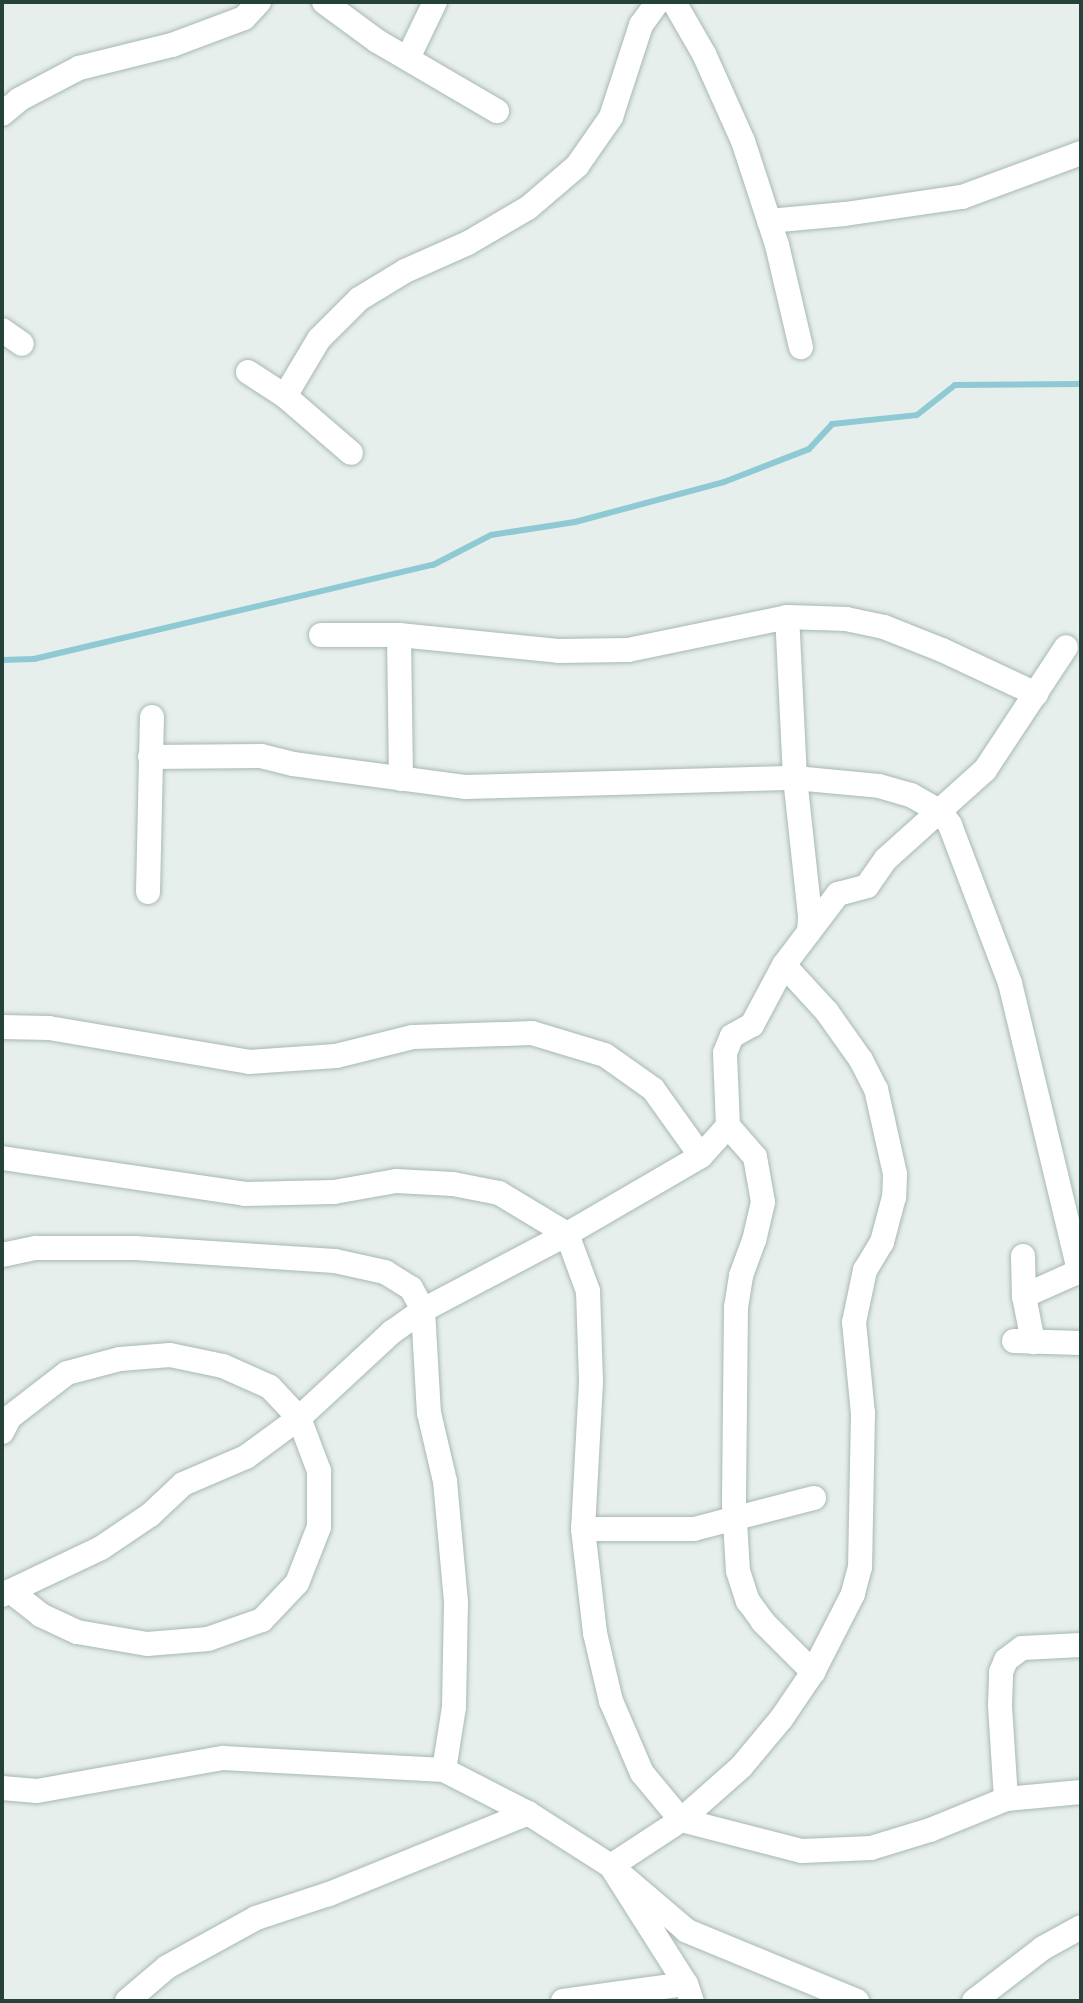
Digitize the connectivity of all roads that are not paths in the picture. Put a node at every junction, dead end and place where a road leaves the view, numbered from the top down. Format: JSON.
{"nodes":[{"id":1,"x":259,"y":2,"type":"edge"},
{"id":2,"x":324,"y":2,"type":"edge"},
{"id":3,"x":435,"y":2,"type":"edge"},
{"id":4,"x":658,"y":2,"type":"edge"},
{"id":5,"x":674,"y":2,"type":"edge"},
{"id":6,"x":408,"y":58,"type":"junction"},
{"id":7,"x":497,"y":111,"type":"dead end"},
{"id":8,"x":2,"y":114,"type":"edge"},
{"id":9,"x":1081,"y":153,"type":"edge"},
{"id":10,"x":769,"y":221,"type":"junction"},
{"id":11,"x":801,"y":347,"type":"dead end"},
{"id":12,"x":248,"y":372,"type":"dead end"},
{"id":13,"x":285,"y":396,"type":"junction"},
{"id":14,"x":351,"y":453,"type":"dead end"},
{"id":15,"x":787,"y":617,"type":"junction"},
{"id":16,"x":321,"y":635,"type":"dead end"},
{"id":17,"x":399,"y":635,"type":"junction"},
{"id":18,"x":1066,"y":647,"type":"dead end"},
{"id":19,"x":1036,"y":694,"type":"junction"},
{"id":20,"x":152,"y":717,"type":"dead end"},
{"id":21,"x":150,"y":757,"type":"junction"},
{"id":22,"x":795,"y":778,"type":"junction"},
{"id":23,"x":401,"y":779,"type":"junction"},
{"id":24,"x":941,"y":812,"type":"junction"},
{"id":25,"x":148,"y":892,"type":"dead end"},
{"id":26,"x":809,"y":932,"type":"junction"},
{"id":27,"x":784,"y":965,"type":"junction"},
{"id":28,"x":2,"y":1027,"type":"edge"},
{"id":29,"x":728,"y":1126,"type":"junction"},
{"id":30,"x":701,"y":1156,"type":"junction"},
{"id":31,"x":2,"y":1158,"type":"edge"},
{"id":32,"x":567,"y":1234,"type":"junction"},
{"id":33,"x":2,"y":1255,"type":"edge"},
{"id":34,"x":1023,"y":1256,"type":"dead end"},
{"id":35,"x":1024,"y":1296,"type":"junction"},
{"id":36,"x":423,"y":1310,"type":"junction"},
{"id":37,"x":1081,"y":1343,"type":"edge"},
{"id":38,"x":299,"y":1418,"type":"junction"},
{"id":39,"x":2,"y":1432,"type":"edge"},
{"id":40,"x":814,"y":1498,"type":"dead end"},
{"id":41,"x":735,"y":1518,"type":"junction"},
{"id":42,"x":583,"y":1529,"type":"junction"},
{"id":43,"x":6,"y":1593,"type":"edge"},
{"id":44,"x":1081,"y":1645,"type":"edge"},
{"id":45,"x":813,"y":1672,"type":"junction"},
{"id":46,"x":444,"y":1770,"type":"junction"},
{"id":47,"x":2,"y":1788,"type":"edge"},
{"id":48,"x":1081,"y":1792,"type":"edge"},
{"id":49,"x":1006,"y":1799,"type":"junction"},
{"id":50,"x":528,"y":1813,"type":"junction"},
{"id":51,"x":681,"y":1820,"type":"junction"},
{"id":52,"x":611,"y":1866,"type":"junction"},
{"id":53,"x":1081,"y":1927,"type":"edge"},
{"id":54,"x":689,"y":1992,"type":"edge"},
{"id":55,"x":127,"y":2001,"type":"edge"},
{"id":56,"x":563,"y":2001,"type":"edge"},
{"id":57,"x":857,"y":2001,"type":"edge"},
{"id":58,"x":974,"y":2001,"type":"edge"}],
"edges":[{"from":1,"to":8,"type":"street"},
{"from":2,"to":6,"type":"street"},
{"from":3,"to":6,"type":"street"},
{"from":4,"to":13,"type":"street"},
{"from":5,"to":10,"type":"street"},
{"from":6,"to":7,"type":"street"},
{"from":9,"to":10,"type":"street"},
{"from":10,"to":11,"type":"street"},
{"from":12,"to":13,"type":"street"},
{"from":13,"to":14,"type":"street"},
{"from":15,"to":17,"type":"street"},
{"from":15,"to":19,"type":"street"},
{"from":15,"to":22,"type":"street"},
{"from":16,"to":17,"type":"street"},
{"from":17,"to":23,"type":"street"},
{"from":18,"to":19,"type":"street"},
{"from":19,"to":24,"type":"street"},
{"from":20,"to":21,"type":"street"},
{"from":21,"to":23,"type":"street"},
{"from":21,"to":25,"type":"street"},
{"from":22,"to":23,"type":"street"},
{"from":22,"to":24,"type":"street"},
{"from":22,"to":26,"type":"street"},
{"from":24,"to":26,"type":"street"},
{"from":24,"to":35,"type":"street"},
{"from":26,"to":27,"type":"street"},
{"from":27,"to":29,"type":"street"},
{"from":27,"to":45,"type":"street"},
{"from":28,"to":30,"type":"street"},
{"from":29,"to":30,"type":"street"},
{"from":29,"to":41,"type":"street"},
{"from":30,"to":32,"type":"street"},
{"from":31,"to":32,"type":"street"},
{"from":32,"to":36,"type":"street"},
{"from":32,"to":42,"type":"street"},
{"from":33,"to":36,"type":"street"},
{"from":34,"to":35,"type":"street"},
{"from":35,"to":37,"type":"street"},
{"from":36,"to":38,"type":"street"},
{"from":36,"to":46,"type":"street"},
{"from":38,"to":39,"type":"street"},
{"from":38,"to":43,"type":"street"},
{"from":38,"to":43,"type":"street"},
{"from":40,"to":41,"type":"street"},
{"from":41,"to":42,"type":"street"},
{"from":41,"to":45,"type":"street"},
{"from":42,"to":51,"type":"street"},
{"from":44,"to":49,"type":"street"},
{"from":45,"to":51,"type":"street"},
{"from":46,"to":47,"type":"street"},
{"from":46,"to":50,"type":"street"},
{"from":48,"to":49,"type":"street"},
{"from":49,"to":51,"type":"street"},
{"from":50,"to":52,"type":"street"},
{"from":50,"to":55,"type":"street"},
{"from":51,"to":52,"type":"street"},
{"from":52,"to":54,"type":"street"},
{"from":52,"to":57,"type":"street"},
{"from":53,"to":58,"type":"street"},
{"from":54,"to":56,"type":"street"}]}
